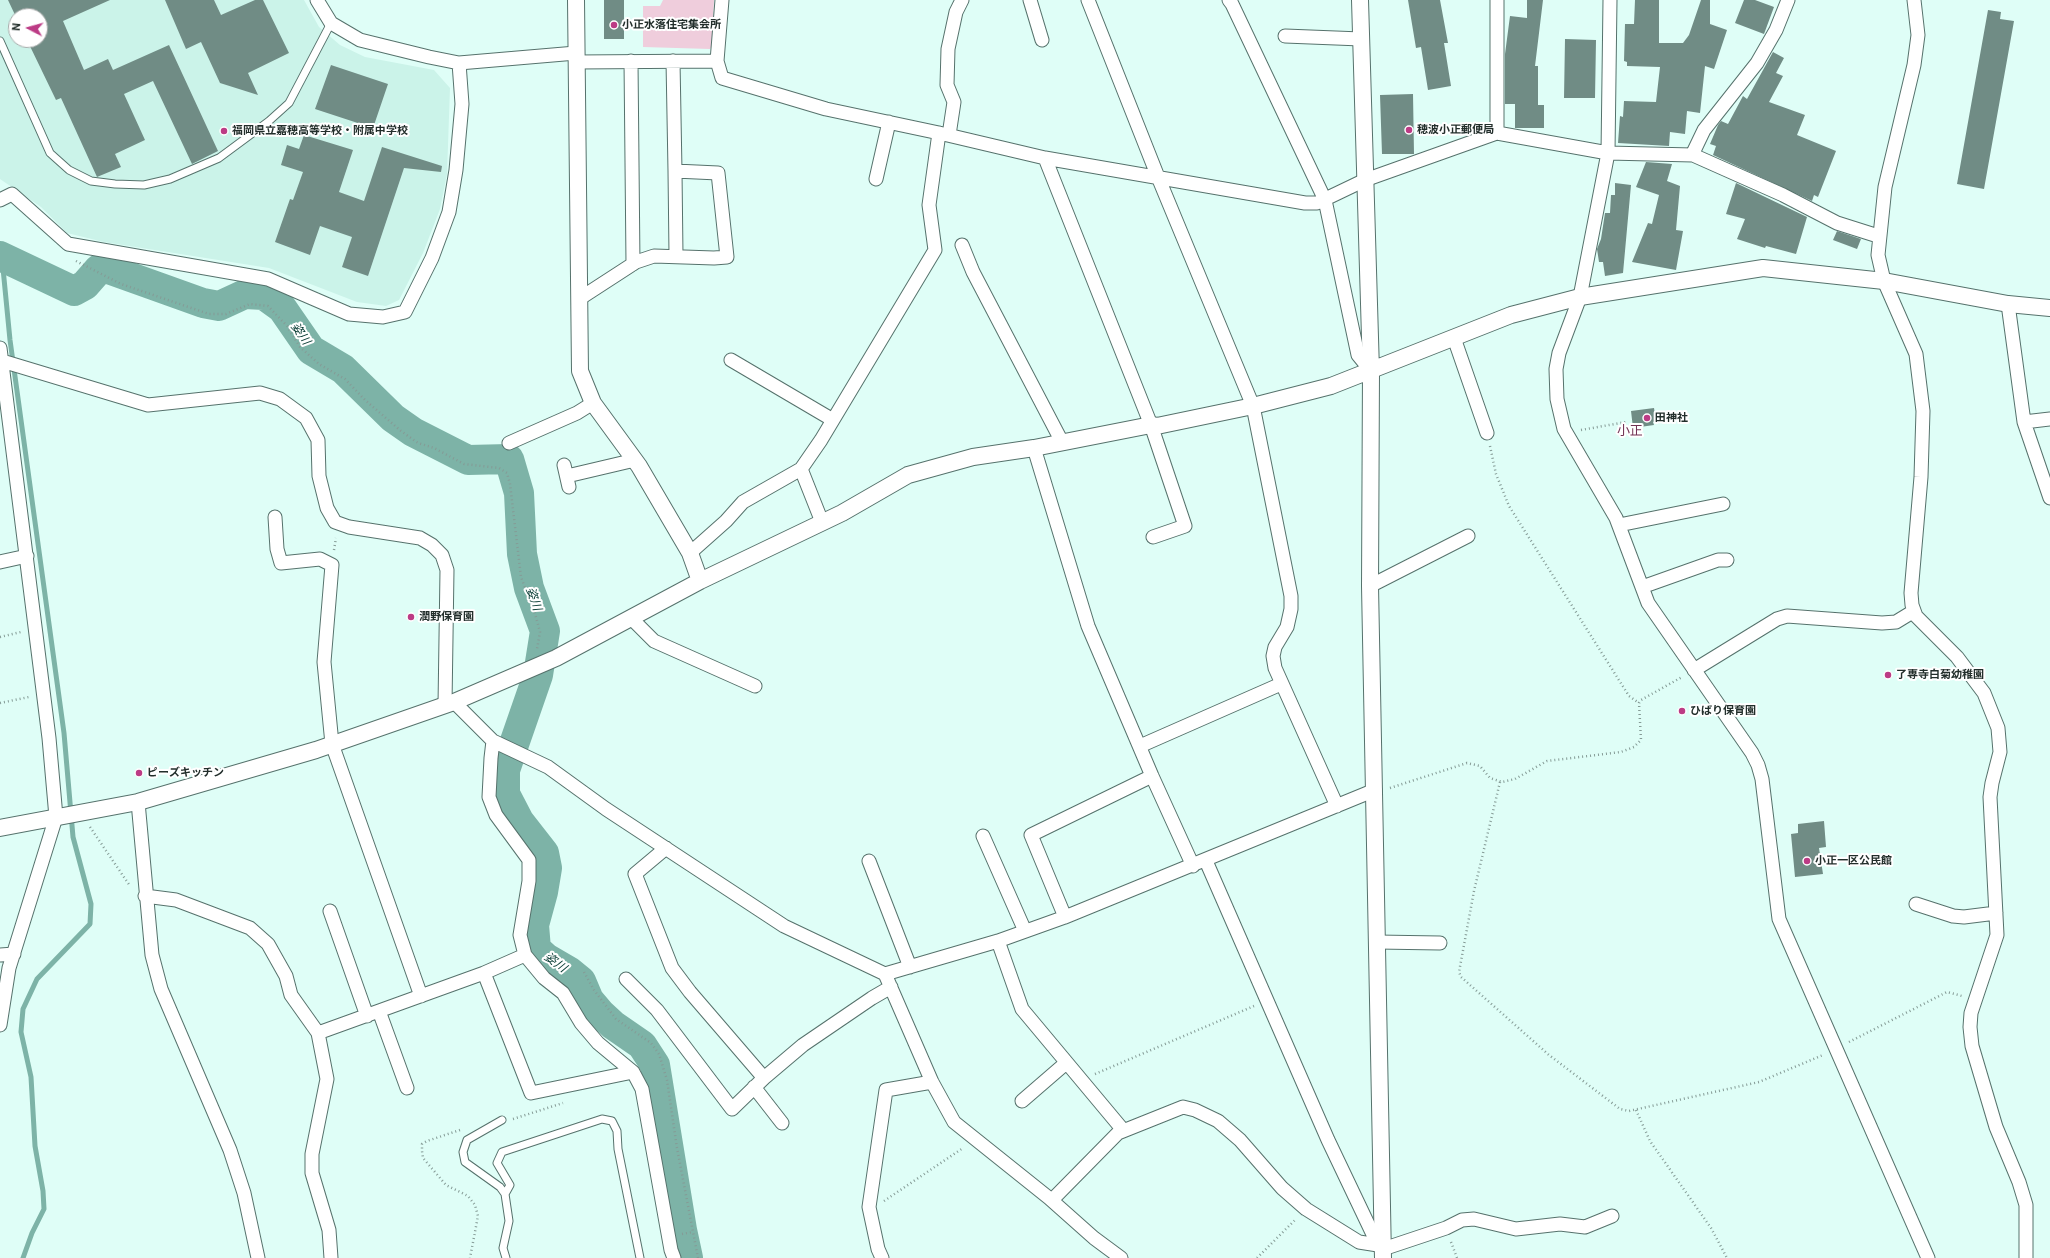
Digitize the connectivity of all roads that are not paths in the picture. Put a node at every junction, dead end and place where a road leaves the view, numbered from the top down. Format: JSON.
{"nodes":[{"id":1,"x":317,"y":0,"type":"edge"},
{"id":2,"x":576,"y":0,"type":"edge"},
{"id":3,"x":722,"y":0,"type":"edge"},
{"id":4,"x":962,"y":0,"type":"edge"},
{"id":5,"x":1030,"y":0,"type":"edge"},
{"id":6,"x":1088,"y":0,"type":"edge"},
{"id":7,"x":1229,"y":0,"type":"edge"},
{"id":8,"x":1360,"y":0,"type":"edge"},
{"id":9,"x":1497,"y":0,"type":"edge"},
{"id":10,"x":1610,"y":0,"type":"edge"},
{"id":11,"x":1788,"y":0,"type":"edge"},
{"id":12,"x":1914,"y":0,"type":"edge"},
{"id":13,"x":331,"y":23,"type":"junction"},
{"id":14,"x":1285,"y":36,"type":"dead end"},
{"id":15,"x":1361,"y":39,"type":"junction"},
{"id":16,"x":1042,"y":40,"type":"dead end"},
{"id":17,"x":0,"y":41,"type":"edge"},
{"id":18,"x":576,"y":57,"type":"junction"},
{"id":19,"x":717,"y":60,"type":"junction"},
{"id":20,"x":631,"y":61,"type":"junction"},
{"id":21,"x":672,"y":61,"type":"junction"},
{"id":22,"x":460,"y":63,"type":"junction"},
{"id":23,"x":889,"y":122,"type":"junction"},
{"id":24,"x":1497,"y":133,"type":"junction"},
{"id":25,"x":944,"y":134,"type":"junction"},
{"id":26,"x":1608,"y":153,"type":"junction"},
{"id":27,"x":1692,"y":155,"type":"junction"},
{"id":28,"x":1045,"y":158,"type":"junction"},
{"id":29,"x":675,"y":171,"type":"junction"},
{"id":30,"x":1158,"y":178,"type":"junction"},
{"id":31,"x":876,"y":179,"type":"dead end"},
{"id":32,"x":1365,"y":180,"type":"junction"},
{"id":33,"x":0,"y":200,"type":"edge"},
{"id":34,"x":1325,"y":200,"type":"junction"},
{"id":35,"x":1878,"y":236,"type":"junction"},
{"id":36,"x":962,"y":245,"type":"dead end"},
{"id":37,"x":676,"y":255,"type":"junction"},
{"id":38,"x":633,"y":264,"type":"junction"},
{"id":39,"x":1884,"y":281,"type":"junction"},
{"id":40,"x":1580,"y":297,"type":"junction"},
{"id":41,"x":579,"y":299,"type":"junction"},
{"id":42,"x":2008,"y":304,"type":"junction"},
{"id":43,"x":2050,"y":308,"type":"edge"},
{"id":44,"x":1454,"y":338,"type":"junction"},
{"id":45,"x":1,"y":354,"type":"edge"},
{"id":46,"x":731,"y":360,"type":"dead end"},
{"id":47,"x":1371,"y":371,"type":"junction"},
{"id":48,"x":593,"y":403,"type":"junction"},
{"id":49,"x":1253,"y":406,"type":"junction"},
{"id":50,"x":2050,"y":419,"type":"edge"},
{"id":51,"x":833,"y":420,"type":"junction"},
{"id":52,"x":2024,"y":422,"type":"junction"},
{"id":53,"x":1151,"y":425,"type":"junction"},
{"id":54,"x":1487,"y":433,"type":"road end"},
{"id":55,"x":1062,"y":442,"type":"junction"},
{"id":56,"x":509,"y":443,"type":"dead end"},
{"id":57,"x":1034,"y":448,"type":"junction"},
{"id":58,"x":635,"y":460,"type":"junction"},
{"id":59,"x":801,"y":469,"type":"junction"},
{"id":60,"x":2046,"y":473,"type":"edge"},
{"id":61,"x":567,"y":476,"type":"dead end"},
{"id":62,"x":2050,"y":498,"type":"edge"},
{"id":63,"x":1723,"y":504,"type":"dead end"},
{"id":64,"x":275,"y":517,"type":"dead end"},
{"id":65,"x":822,"y":522,"type":"junction"},
{"id":66,"x":1619,"y":525,"type":"junction"},
{"id":67,"x":1468,"y":536,"type":"dead end"},
{"id":68,"x":1152,"y":537,"type":"dead end"},
{"id":69,"x":690,"y":553,"type":"junction"},
{"id":70,"x":27,"y":556,"type":"junction"},
{"id":71,"x":1727,"y":560,"type":"dead end"},
{"id":72,"x":0,"y":562,"type":"edge"},
{"id":73,"x":700,"y":581,"type":"junction"},
{"id":74,"x":1370,"y":586,"type":"junction"},
{"id":75,"x":1642,"y":587,"type":"junction"},
{"id":76,"x":1914,"y":611,"type":"junction"},
{"id":77,"x":631,"y":618,"type":"junction"},
{"id":78,"x":1694,"y":670,"type":"junction"},
{"id":79,"x":1281,"y":684,"type":"junction"},
{"id":80,"x":755,"y":686,"type":"dead end"},
{"id":81,"x":449,"y":704,"type":"junction"},
{"id":82,"x":493,"y":742,"type":"junction"},
{"id":83,"x":332,"y":744,"type":"junction"},
{"id":84,"x":1140,"y":746,"type":"junction"},
{"id":85,"x":1152,"y":776,"type":"junction"},
{"id":86,"x":1375,"y":792,"type":"junction"},
{"id":87,"x":138,"y":802,"type":"junction"},
{"id":88,"x":1337,"y":806,"type":"junction"},
{"id":89,"x":56,"y":817,"type":"junction"},
{"id":90,"x":0,"y":828,"type":"edge"},
{"id":91,"x":983,"y":836,"type":"dead end"},
{"id":92,"x":666,"y":848,"type":"junction"},
{"id":93,"x":869,"y":861,"type":"dead end"},
{"id":94,"x":1206,"y":861,"type":"junction"},
{"id":95,"x":1193,"y":866,"type":"junction"},
{"id":96,"x":145,"y":896,"type":"junction"},
{"id":97,"x":1916,"y":904,"type":"dead end"},
{"id":98,"x":330,"y":911,"type":"dead end"},
{"id":99,"x":1996,"y":912,"type":"junction"},
{"id":100,"x":1064,"y":917,"type":"junction"},
{"id":101,"x":1025,"y":931,"type":"junction"},
{"id":102,"x":998,"y":941,"type":"junction"},
{"id":103,"x":1377,"y":942,"type":"junction"},
{"id":104,"x":1440,"y":943,"type":"dead end"},
{"id":105,"x":14,"y":954,"type":"junction"},
{"id":106,"x":0,"y":955,"type":"edge"},
{"id":107,"x":525,"y":955,"type":"junction"},
{"id":108,"x":910,"y":967,"type":"junction"},
{"id":109,"x":484,"y":973,"type":"junction"},
{"id":110,"x":885,"y":974,"type":"junction"},
{"id":111,"x":626,"y":979,"type":"dead end"},
{"id":112,"x":891,"y":987,"type":"junction"},
{"id":113,"x":421,"y":996,"type":"junction"},
{"id":114,"x":373,"y":1014,"type":"junction"},
{"id":115,"x":0,"y":1025,"type":"edge"},
{"id":116,"x":318,"y":1033,"type":"junction"},
{"id":117,"x":1066,"y":1063,"type":"junction"},
{"id":118,"x":633,"y":1072,"type":"junction"},
{"id":119,"x":764,"y":1078,"type":"junction"},
{"id":120,"x":932,"y":1082,"type":"junction"},
{"id":121,"x":754,"y":1087,"type":"junction"},
{"id":122,"x":407,"y":1088,"type":"dead end"},
{"id":123,"x":1022,"y":1101,"type":"dead end"},
{"id":124,"x":502,"y":1120,"type":"dead end"},
{"id":125,"x":782,"y":1123,"type":"dead end"},
{"id":126,"x":1124,"y":1130,"type":"junction"},
{"id":127,"x":505,"y":1194,"type":"junction"},
{"id":128,"x":1052,"y":1200,"type":"junction"},
{"id":129,"x":1612,"y":1216,"type":"dead end"},
{"id":130,"x":1381,"y":1251,"type":"edge"},
{"id":131,"x":258,"y":1258,"type":"edge"},
{"id":132,"x":331,"y":1258,"type":"edge"},
{"id":133,"x":506,"y":1258,"type":"edge"},
{"id":134,"x":640,"y":1258,"type":"edge"},
{"id":135,"x":674,"y":1258,"type":"edge"},
{"id":136,"x":882,"y":1258,"type":"edge"},
{"id":137,"x":1121,"y":1258,"type":"edge"},
{"id":138,"x":1928,"y":1258,"type":"edge"},
{"id":139,"x":2026,"y":1258,"type":"edge"}],
"edges":[{"from":1,"to":13,"type":"street"},
{"from":2,"to":18,"type":"street"},
{"from":3,"to":19,"type":"street"},
{"from":4,"to":25,"type":"street"},
{"from":5,"to":16,"type":"street"},
{"from":6,"to":30,"type":"street"},
{"from":7,"to":34,"type":"street"},
{"from":8,"to":15,"type":"street"},
{"from":9,"to":24,"type":"street"},
{"from":10,"to":26,"type":"street"},
{"from":11,"to":27,"type":"street"},
{"from":12,"to":35,"type":"street"},
{"from":13,"to":17,"type":"lane"},
{"from":13,"to":22,"type":"street"},
{"from":14,"to":15,"type":"street"},
{"from":15,"to":32,"type":"street"},
{"from":18,"to":20,"type":"street"},
{"from":18,"to":22,"type":"street"},
{"from":18,"to":41,"type":"street"},
{"from":19,"to":21,"type":"street"},
{"from":19,"to":23,"type":"street"},
{"from":20,"to":21,"type":"street"},
{"from":20,"to":38,"type":"street"},
{"from":21,"to":29,"type":"street"},
{"from":22,"to":33,"type":"street"},
{"from":23,"to":25,"type":"street"},
{"from":23,"to":31,"type":"street"},
{"from":24,"to":26,"type":"street"},
{"from":24,"to":32,"type":"street"},
{"from":25,"to":28,"type":"street"},
{"from":25,"to":51,"type":"street"},
{"from":26,"to":27,"type":"street"},
{"from":26,"to":40,"type":"street"},
{"from":27,"to":35,"type":"street"},
{"from":28,"to":30,"type":"street"},
{"from":28,"to":53,"type":"street"},
{"from":29,"to":37,"type":"street"},
{"from":29,"to":37,"type":"street"},
{"from":30,"to":34,"type":"street"},
{"from":30,"to":49,"type":"street"},
{"from":32,"to":34,"type":"street"},
{"from":32,"to":47,"type":"street"},
{"from":34,"to":47,"type":"street"},
{"from":35,"to":39,"type":"street"},
{"from":36,"to":55,"type":"street"},
{"from":37,"to":38,"type":"street"},
{"from":38,"to":41,"type":"street"},
{"from":39,"to":40,"type":"street"},
{"from":39,"to":42,"type":"street"},
{"from":39,"to":76,"type":"street"},
{"from":40,"to":44,"type":"street"},
{"from":40,"to":66,"type":"street"},
{"from":41,"to":48,"type":"street"},
{"from":42,"to":43,"type":"street"},
{"from":42,"to":52,"type":"street"},
{"from":44,"to":47,"type":"street"},
{"from":44,"to":54,"type":"street"},
{"from":45,"to":70,"type":"street"},
{"from":45,"to":81,"type":"street"},
{"from":46,"to":51,"type":"street"},
{"from":47,"to":49,"type":"street"},
{"from":47,"to":74,"type":"street"},
{"from":48,"to":56,"type":"street"},
{"from":48,"to":58,"type":"street"},
{"from":49,"to":53,"type":"street"},
{"from":49,"to":79,"type":"street"},
{"from":50,"to":52,"type":"street"},
{"from":51,"to":59,"type":"street"},
{"from":52,"to":60,"type":"street"},
{"from":53,"to":55,"type":"street"},
{"from":53,"to":68,"type":"street"},
{"from":55,"to":57,"type":"street"},
{"from":57,"to":65,"type":"street"},
{"from":57,"to":84,"type":"street"},
{"from":58,"to":61,"type":"street"},
{"from":58,"to":69,"type":"street"},
{"from":59,"to":65,"type":"street"},
{"from":59,"to":69,"type":"street"},
{"from":60,"to":62,"type":"street"},
{"from":63,"to":66,"type":"street"},
{"from":64,"to":83,"type":"street"},
{"from":65,"to":73,"type":"street"},
{"from":66,"to":75,"type":"street"},
{"from":67,"to":74,"type":"street"},
{"from":69,"to":73,"type":"street"},
{"from":70,"to":72,"type":"street"},
{"from":70,"to":89,"type":"street"},
{"from":71,"to":75,"type":"street"},
{"from":73,"to":77,"type":"street"},
{"from":74,"to":86,"type":"street"},
{"from":75,"to":78,"type":"street"},
{"from":76,"to":78,"type":"street"},
{"from":76,"to":99,"type":"street"},
{"from":77,"to":80,"type":"street"},
{"from":77,"to":81,"type":"street"},
{"from":78,"to":138,"type":"street"},
{"from":79,"to":84,"type":"street"},
{"from":79,"to":88,"type":"street"},
{"from":81,"to":82,"type":"street"},
{"from":81,"to":83,"type":"street"},
{"from":82,"to":92,"type":"street"},
{"from":82,"to":107,"type":"street"},
{"from":83,"to":87,"type":"street"},
{"from":83,"to":113,"type":"street"},
{"from":84,"to":85,"type":"street"},
{"from":85,"to":95,"type":"street"},
{"from":85,"to":100,"type":"street"},
{"from":86,"to":88,"type":"street"},
{"from":86,"to":103,"type":"street"},
{"from":87,"to":89,"type":"street"},
{"from":87,"to":96,"type":"street"},
{"from":88,"to":94,"type":"street"},
{"from":89,"to":90,"type":"street"},
{"from":89,"to":105,"type":"street"},
{"from":91,"to":101,"type":"street"},
{"from":92,"to":110,"type":"street"},
{"from":92,"to":119,"type":"street"},
{"from":93,"to":108,"type":"street"},
{"from":94,"to":95,"type":"street"},
{"from":94,"to":130,"type":"street"},
{"from":95,"to":100,"type":"street"},
{"from":96,"to":116,"type":"street"},
{"from":96,"to":131,"type":"street"},
{"from":97,"to":99,"type":"street"},
{"from":98,"to":114,"type":"street"},
{"from":99,"to":139,"type":"street"},
{"from":100,"to":101,"type":"street"},
{"from":101,"to":102,"type":"street"},
{"from":102,"to":108,"type":"street"},
{"from":102,"to":117,"type":"street"},
{"from":103,"to":104,"type":"street"},
{"from":103,"to":130,"type":"street"},
{"from":105,"to":106,"type":"street"},
{"from":105,"to":115,"type":"street"},
{"from":107,"to":109,"type":"street"},
{"from":107,"to":118,"type":"street"},
{"from":108,"to":110,"type":"street"},
{"from":109,"to":113,"type":"street"},
{"from":109,"to":118,"type":"street"},
{"from":110,"to":112,"type":"street"},
{"from":111,"to":121,"type":"street"},
{"from":112,"to":119,"type":"street"},
{"from":112,"to":120,"type":"street"},
{"from":113,"to":114,"type":"street"},
{"from":114,"to":116,"type":"street"},
{"from":114,"to":122,"type":"street"},
{"from":116,"to":132,"type":"street"},
{"from":117,"to":123,"type":"street"},
{"from":117,"to":126,"type":"street"},
{"from":118,"to":135,"type":"street"},
{"from":119,"to":121,"type":"street"},
{"from":120,"to":128,"type":"street"},
{"from":120,"to":136,"type":"street"},
{"from":121,"to":125,"type":"street"},
{"from":124,"to":127,"type":"lane"},
{"from":126,"to":128,"type":"street"},
{"from":126,"to":130,"type":"street"},
{"from":127,"to":133,"type":"lane"},
{"from":127,"to":134,"type":"lane"},
{"from":128,"to":137,"type":"street"},
{"from":129,"to":130,"type":"street"}]}
